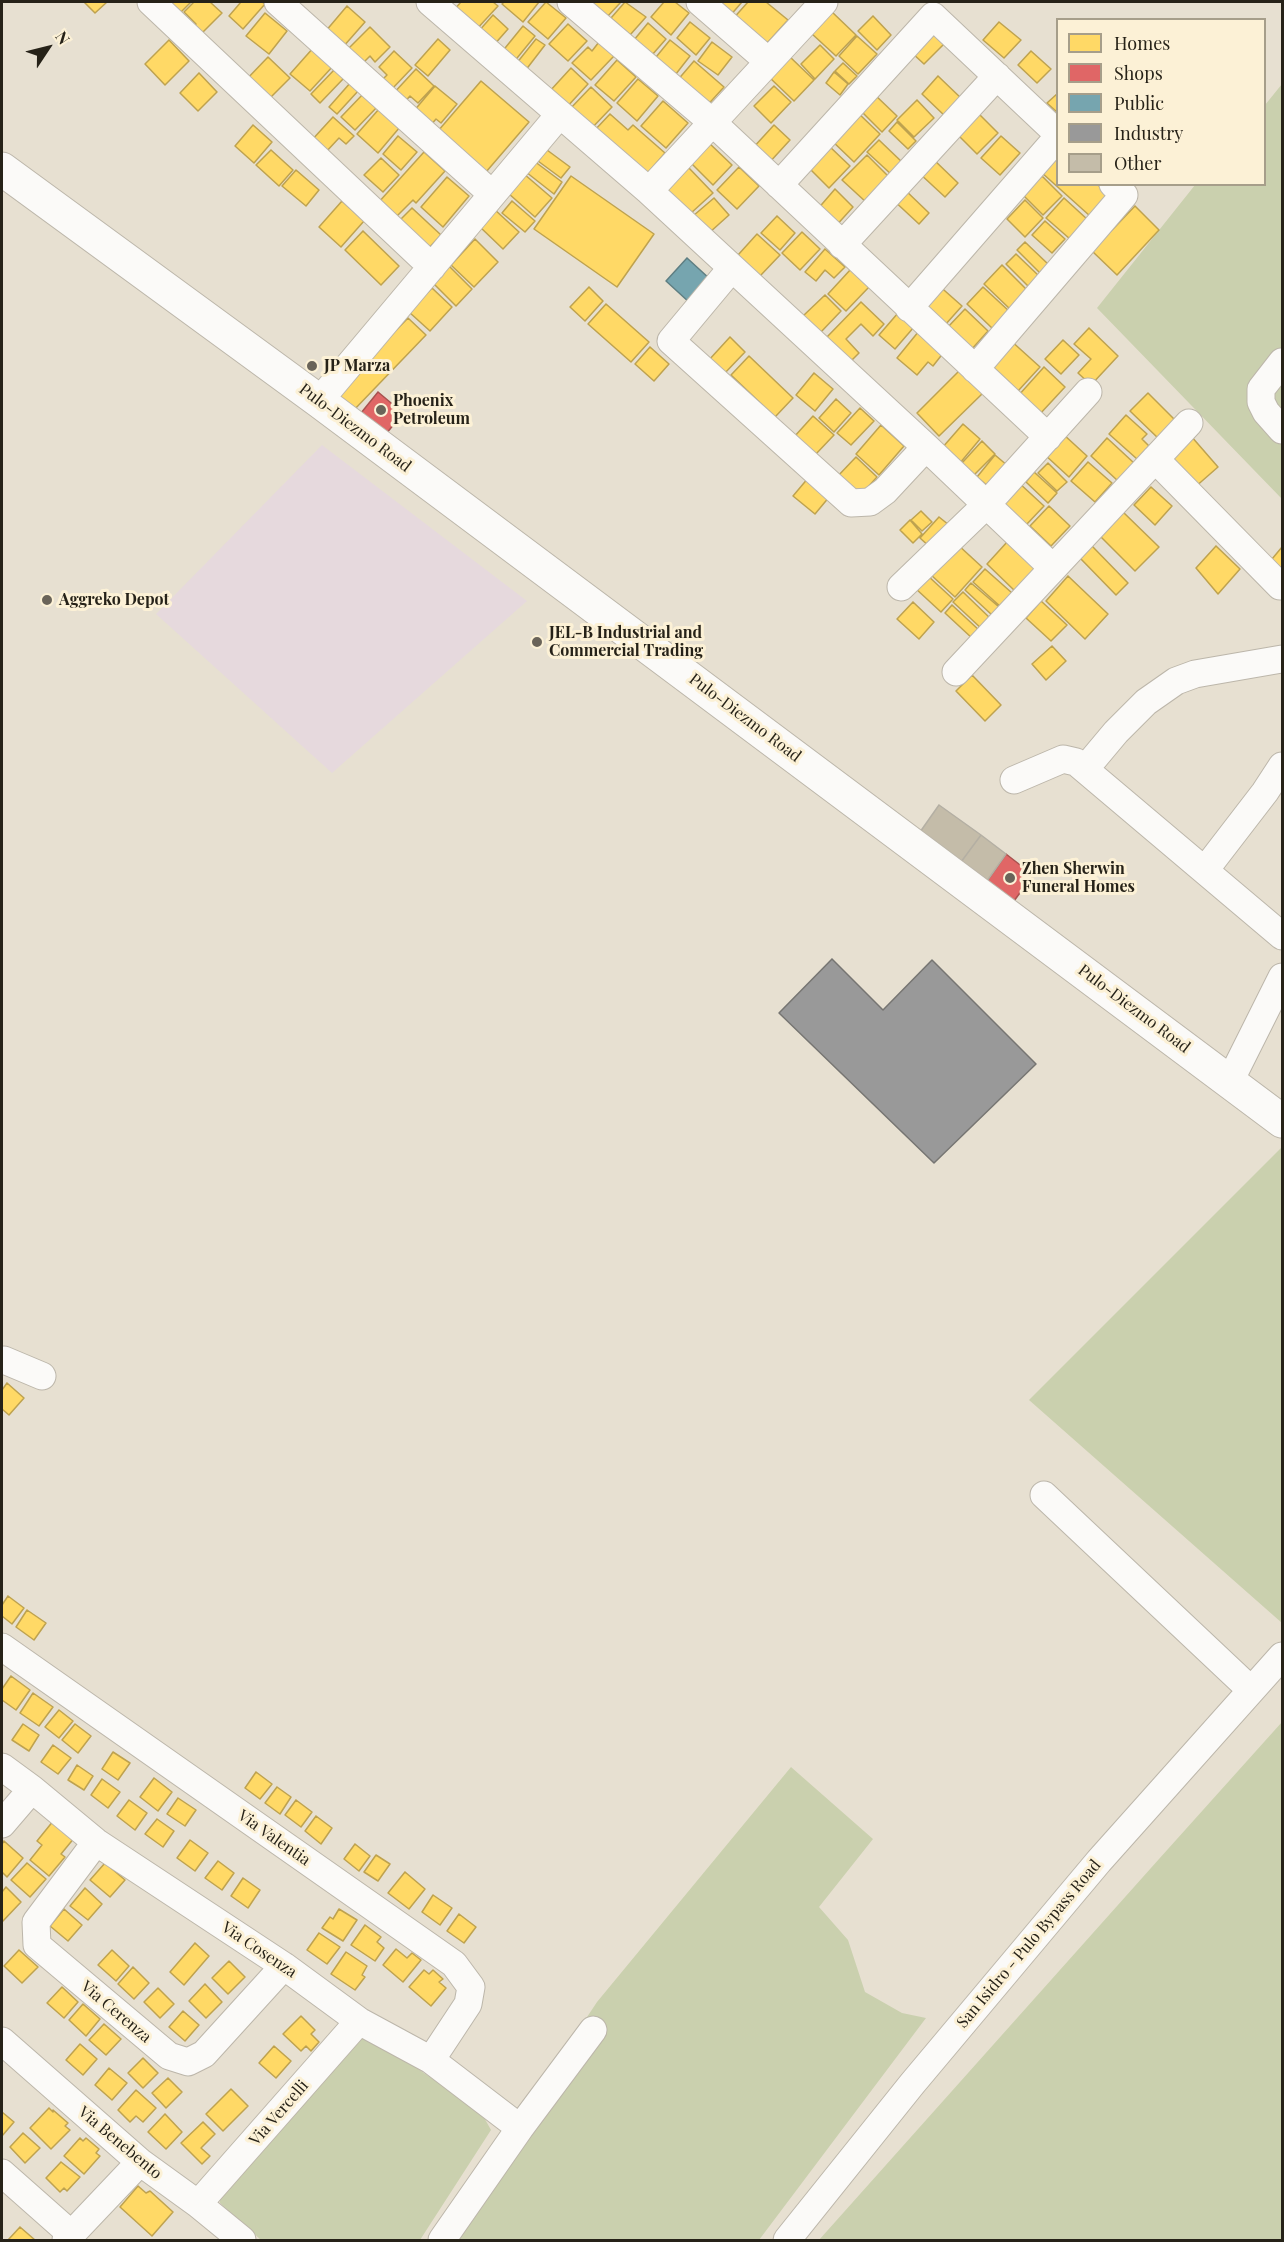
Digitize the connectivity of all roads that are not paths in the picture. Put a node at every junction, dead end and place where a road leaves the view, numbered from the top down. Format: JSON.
{"nodes":[{"id":1,"x":151,"y":2,"type":"edge"},
{"id":2,"x":278,"y":2,"type":"edge"},
{"id":3,"x":430,"y":2,"type":"edge"},
{"id":4,"x":571,"y":2,"type":"edge"},
{"id":5,"x":700,"y":2,"type":"edge"},
{"id":6,"x":824,"y":2,"type":"edge"},
{"id":7,"x":768,"y":61,"type":"junction"},
{"id":8,"x":997,"y":76,"type":"junction"},
{"id":9,"x":560,"y":114,"type":"junction"},
{"id":10,"x":712,"y":122,"type":"junction"},
{"id":11,"x":1056,"y":133,"type":"edge"},
{"id":12,"x":1056,"y":137,"type":"edge"},
{"id":13,"x":2,"y":169,"type":"edge"},
{"id":14,"x":779,"y":185,"type":"junction"},
{"id":15,"x":1115,"y":186,"type":"edge"},
{"id":16,"x":649,"y":191,"type":"junction"},
{"id":17,"x":492,"y":194,"type":"junction"},
{"id":18,"x":842,"y":244,"type":"junction"},
{"id":19,"x":432,"y":267,"type":"junction"},
{"id":20,"x":731,"y":269,"type":"junction"},
{"id":21,"x":909,"y":308,"type":"junction"},
{"id":22,"x":1282,"y":362,"type":"edge"},
{"id":23,"x":975,"y":369,"type":"junction"},
{"id":24,"x":1088,"y":392,"type":"dead end"},
{"id":25,"x":320,"y":401,"type":"junction"},
{"id":26,"x":1189,"y":423,"type":"dead end"},
{"id":27,"x":1282,"y":430,"type":"edge"},
{"id":28,"x":1048,"y":437,"type":"junction"},
{"id":29,"x":926,"y":447,"type":"junction"},
{"id":30,"x":1155,"y":459,"type":"junction"},
{"id":31,"x":986,"y":505,"type":"junction"},
{"id":32,"x":1053,"y":568,"type":"junction"},
{"id":33,"x":901,"y":586,"type":"dead end"},
{"id":34,"x":1280,"y":586,"type":"dead end"},
{"id":35,"x":1282,"y":659,"type":"edge"},
{"id":36,"x":956,"y":672,"type":"dead end"},
{"id":37,"x":1282,"y":765,"type":"edge"},
{"id":38,"x":1085,"y":769,"type":"junction"},
{"id":39,"x":1014,"y":780,"type":"dead end"},
{"id":40,"x":1204,"y":870,"type":"junction"},
{"id":41,"x":1282,"y":936,"type":"edge"},
{"id":42,"x":1282,"y":977,"type":"edge"},
{"id":43,"x":1230,"y":1081,"type":"junction"},
{"id":44,"x":1282,"y":1121,"type":"edge"},
{"id":45,"x":2,"y":1361,"type":"edge"},
{"id":46,"x":42,"y":1376,"type":"dead end"},
{"id":47,"x":1044,"y":1495,"type":"dead end"},
{"id":48,"x":2,"y":1647,"type":"edge"},
{"id":49,"x":1282,"y":1656,"type":"edge"},
{"id":50,"x":1251,"y":1690,"type":"junction"},
{"id":51,"x":2,"y":1767,"type":"edge"},
{"id":52,"x":32,"y":1789,"type":"junction"},
{"id":53,"x":2,"y":1824,"type":"edge"},
{"id":54,"x":96,"y":1842,"type":"junction"},
{"id":55,"x":284,"y":1966,"type":"junction"},
{"id":56,"x":359,"y":2021,"type":"junction"},
{"id":57,"x":593,"y":2030,"type":"dead end"},
{"id":58,"x":2,"y":2041,"type":"edge"},
{"id":59,"x":431,"y":2060,"type":"junction"},
{"id":60,"x":520,"y":2128,"type":"junction"},
{"id":61,"x":140,"y":2162,"type":"junction"},
{"id":62,"x":2,"y":2173,"type":"edge"},
{"id":63,"x":198,"y":2204,"type":"junction"},
{"id":64,"x":68,"y":2237,"type":"edge"},
{"id":65,"x":242,"y":2241,"type":"edge"},
{"id":66,"x":442,"y":2241,"type":"edge"},
{"id":67,"x":786,"y":2241,"type":"edge"}],
"edges":[{"from":1,"to":19,"type":"street"},
{"from":2,"to":17,"type":"street"},
{"from":3,"to":9,"type":"street"},
{"from":4,"to":10,"type":"street"},
{"from":5,"to":7,"type":"street"},
{"from":6,"to":7,"type":"street"},
{"from":7,"to":10,"type":"street"},
{"from":8,"to":11,"type":"street"},
{"from":8,"to":14,"type":"street"},
{"from":8,"to":18,"type":"street"},
{"from":9,"to":16,"type":"street"},
{"from":9,"to":17,"type":"street"},
{"from":10,"to":14,"type":"street"},
{"from":10,"to":16,"type":"street"},
{"from":12,"to":21,"type":"street"},
{"from":13,"to":25,"type":"main road","name":"Pulo-Diezmo Road"},
{"from":14,"to":18,"type":"street"},
{"from":15,"to":23,"type":"street"},
{"from":16,"to":20,"type":"street"},
{"from":17,"to":19,"type":"street"},
{"from":18,"to":21,"type":"street"},
{"from":19,"to":25,"type":"street"},
{"from":20,"to":29,"type":"street"},
{"from":20,"to":29,"type":"street"},
{"from":21,"to":23,"type":"street"},
{"from":22,"to":27,"type":"street"},
{"from":23,"to":28,"type":"street"},
{"from":24,"to":28,"type":"street"},
{"from":25,"to":43,"type":"main road","name":"Pulo-Diezmo Road"},
{"from":26,"to":30,"type":"street"},
{"from":28,"to":31,"type":"street"},
{"from":29,"to":31,"type":"street"},
{"from":30,"to":32,"type":"street"},
{"from":30,"to":34,"type":"street"},
{"from":31,"to":32,"type":"street"},
{"from":31,"to":33,"type":"street"},
{"from":32,"to":36,"type":"street"},
{"from":35,"to":38,"type":"street"},
{"from":37,"to":40,"type":"street"},
{"from":38,"to":39,"type":"street"},
{"from":38,"to":40,"type":"street"},
{"from":40,"to":41,"type":"street"},
{"from":42,"to":43,"type":"street"},
{"from":43,"to":44,"type":"main road","name":"Pulo-Diezmo Road"},
{"from":45,"to":46,"type":"street"},
{"from":47,"to":50,"type":"street"},
{"from":48,"to":59,"type":"street","name":"Via Valentia"},
{"from":49,"to":50,"type":"street","name":"San Isidro - Pulo Bypass Road"},
{"from":50,"to":67,"type":"street","name":"San Isidro - Pulo Bypass Road"},
{"from":51,"to":52,"type":"street","name":"Via Cosenza"},
{"from":52,"to":53,"type":"street"},
{"from":52,"to":54,"type":"street","name":"Via Cosenza"},
{"from":54,"to":55,"type":"street","name":"Via Cosenza"},
{"from":54,"to":55,"type":"street","name":"Via Cerenza"},
{"from":55,"to":56,"type":"street","name":"Via Cosenza"},
{"from":56,"to":59,"type":"street","name":"Via Cosenza"},
{"from":56,"to":63,"type":"street","name":"Via Vercelli"},
{"from":57,"to":60,"type":"street"},
{"from":58,"to":61,"type":"street","name":"Via Benebento"},
{"from":59,"to":60,"type":"street","name":"Via Cosenza"},
{"from":60,"to":66,"type":"street"},
{"from":61,"to":63,"type":"street","name":"Via Benebento"},
{"from":61,"to":64,"type":"street"},
{"from":62,"to":64,"type":"street"},
{"from":63,"to":65,"type":"street","name":"Via Benebento"}]}
